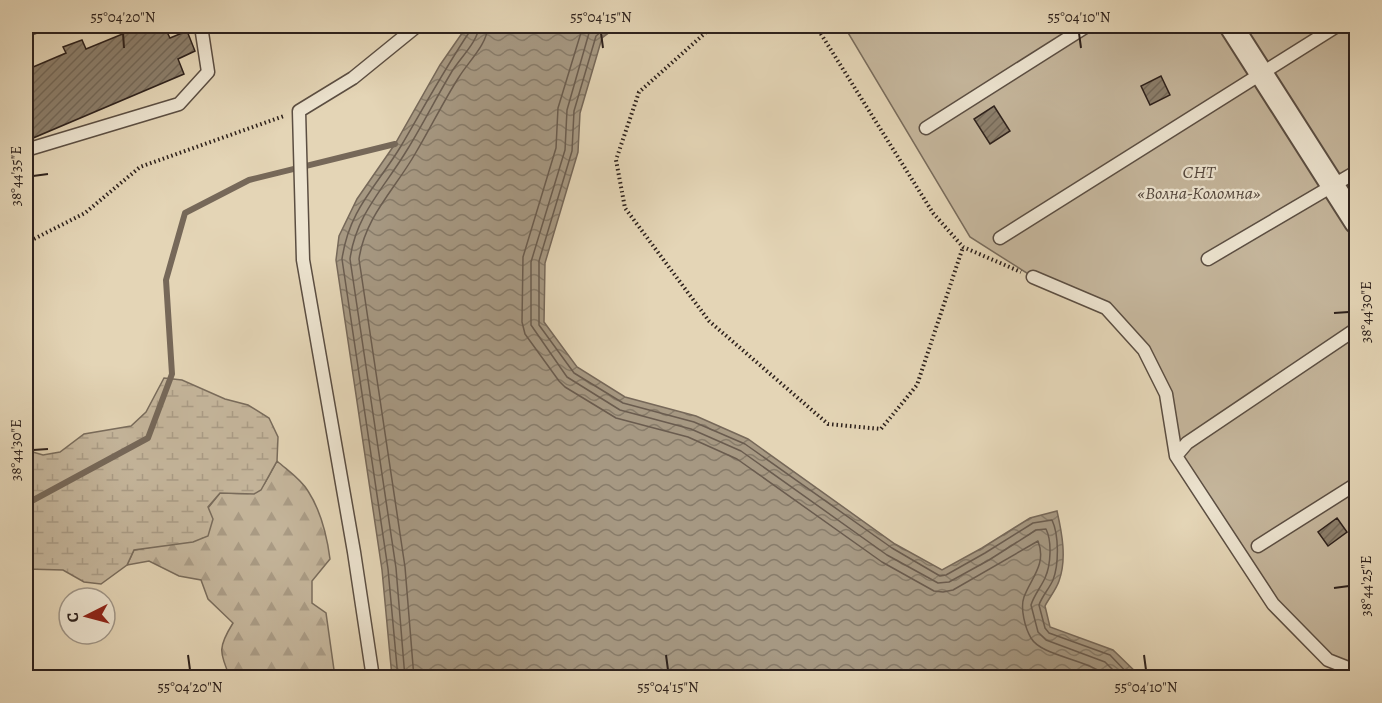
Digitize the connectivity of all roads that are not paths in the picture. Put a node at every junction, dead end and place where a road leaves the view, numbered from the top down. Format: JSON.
{"nodes":[{"id":1,"x":37,"y":26,"type":"edge"},
{"id":2,"x":201,"y":26,"type":"edge"},
{"id":3,"x":417,"y":26,"type":"edge"},
{"id":4,"x":1087,"y":26,"type":"edge"},
{"id":5,"x":1231,"y":26,"type":"edge"},
{"id":6,"x":1337,"y":26,"type":"edge"},
{"id":7,"x":26,"y":30,"type":"edge"},
{"id":8,"x":1261,"y":73,"type":"junction"},
{"id":9,"x":926,"y":128,"type":"dead end"},
{"id":10,"x":26,"y":150,"type":"edge"},
{"id":11,"x":1356,"y":172,"type":"edge"},
{"id":12,"x":1334,"y":186,"type":"junction"},
{"id":13,"x":1356,"y":222,"type":"edge"},
{"id":14,"x":1000,"y":238,"type":"dead end"},
{"id":15,"x":1208,"y":259,"type":"dead end"},
{"id":16,"x":1033,"y":277,"type":"road end"},
{"id":17,"x":1356,"y":328,"type":"edge"},
{"id":18,"x":1176,"y":456,"type":"junction"},
{"id":19,"x":1356,"y":484,"type":"edge"},
{"id":20,"x":1258,"y":546,"type":"dead end"},
{"id":21,"x":1356,"y":671,"type":"edge"},
{"id":22,"x":373,"y":678,"type":"edge"}],
"edges":[{"from":1,"to":7,"type":"lane"},
{"from":2,"to":10,"type":"lane"},
{"from":3,"to":22,"type":"lane"},
{"from":4,"to":9,"type":"lane"},
{"from":5,"to":8,"type":"street"},
{"from":6,"to":8,"type":"lane"},
{"from":8,"to":12,"type":"street"},
{"from":8,"to":14,"type":"lane"},
{"from":11,"to":12,"type":"lane"},
{"from":12,"to":13,"type":"street"},
{"from":12,"to":15,"type":"lane"},
{"from":16,"to":18,"type":"lane"},
{"from":17,"to":18,"type":"lane"},
{"from":18,"to":21,"type":"lane"},
{"from":19,"to":20,"type":"lane"}]}
